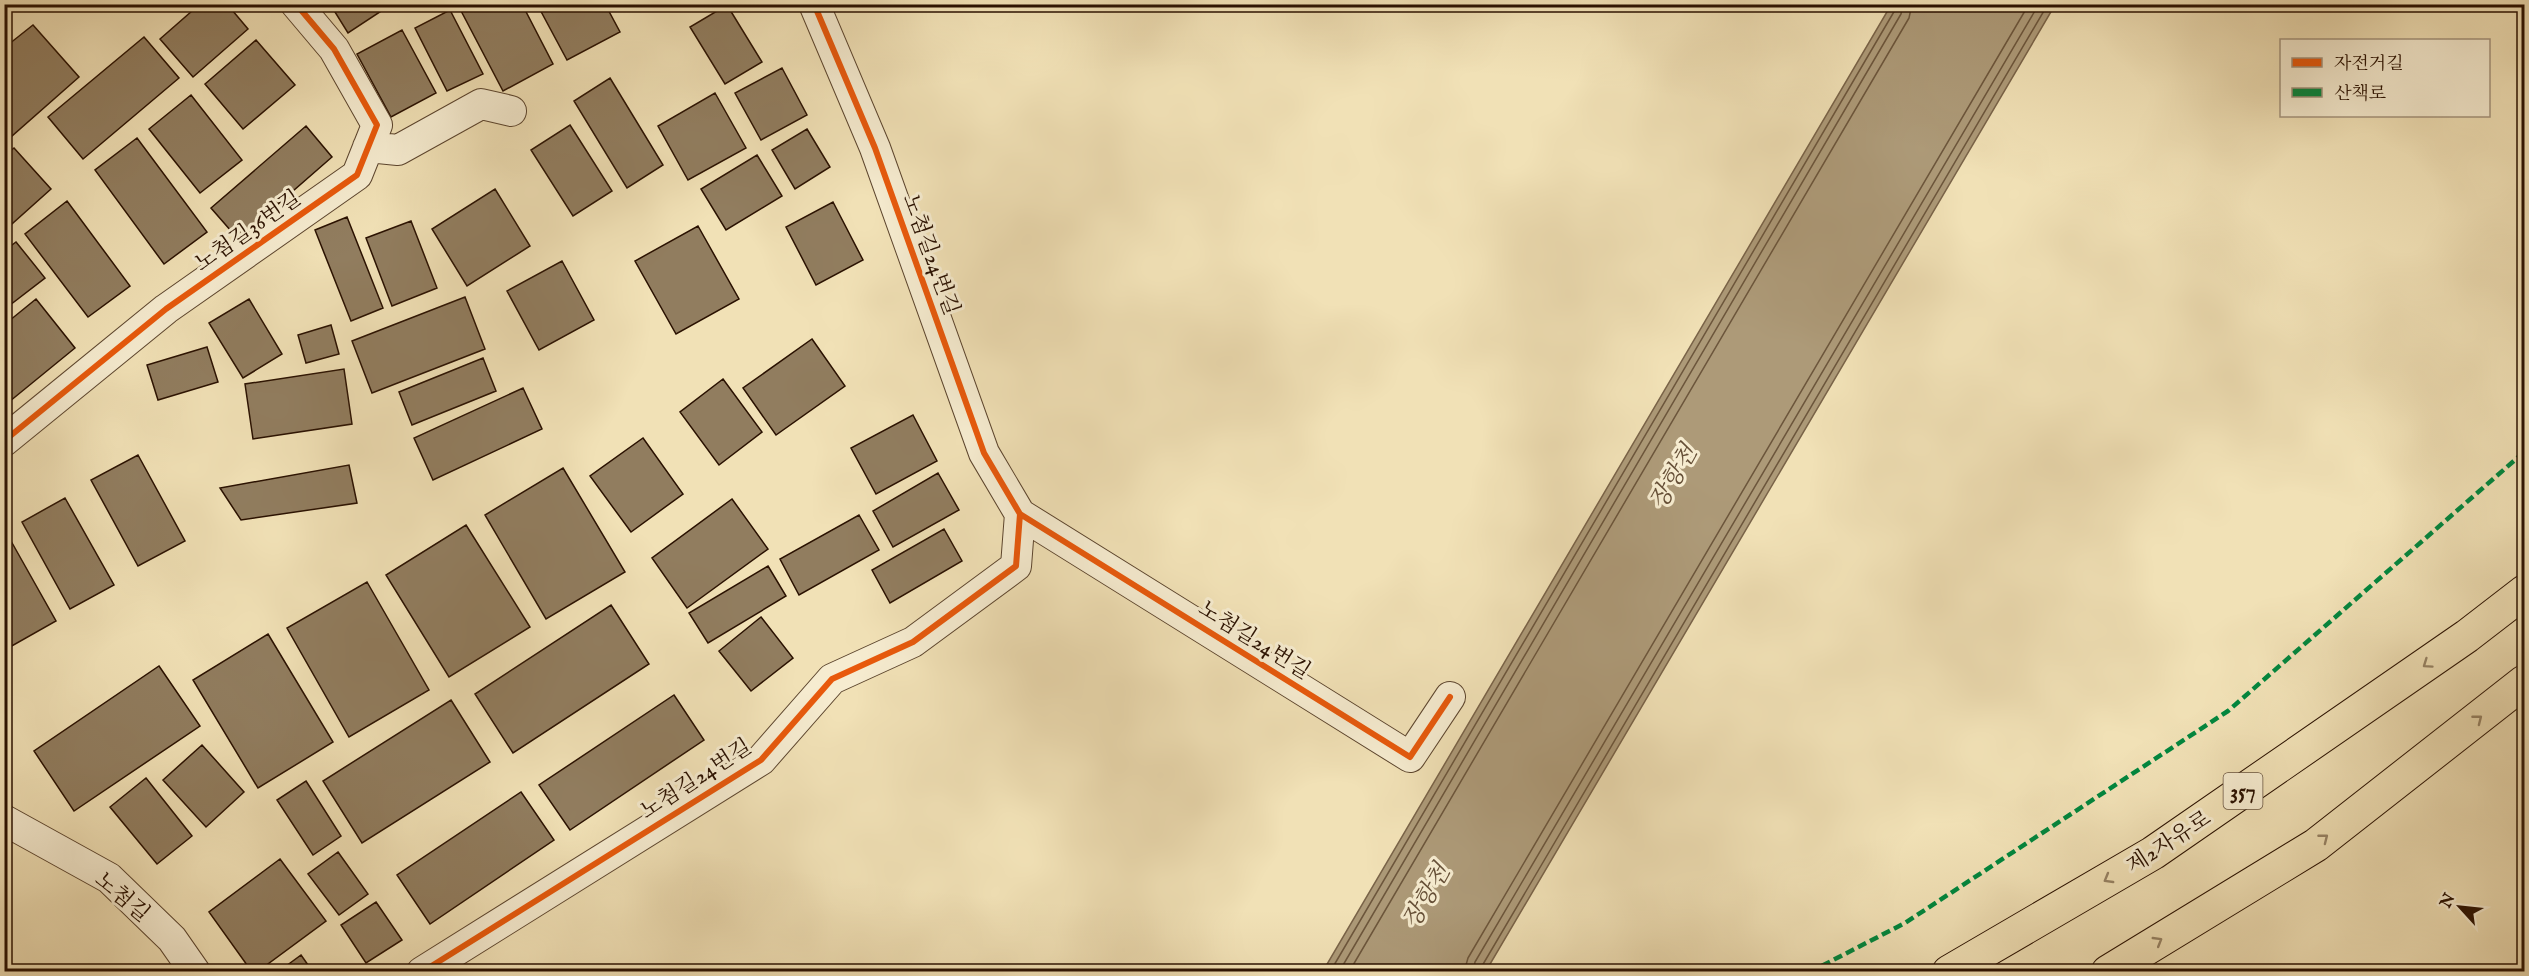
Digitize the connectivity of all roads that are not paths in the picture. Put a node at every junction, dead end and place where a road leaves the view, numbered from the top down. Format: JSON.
{"nodes":[{"id":1,"x":296,"y":4,"type":"edge"},
{"id":2,"x":814,"y":4,"type":"edge"},
{"id":3,"x":511,"y":111,"type":"dead end"},
{"id":4,"x":368,"y":147,"type":"junction"},
{"id":5,"x":4,"y":441,"type":"edge"},
{"id":6,"x":1020,"y":514,"type":"junction"},
{"id":7,"x":2524,"y":575,"type":"edge"},
{"id":8,"x":2524,"y":592,"type":"edge"},
{"id":9,"x":2467,"y":636,"type":"junction"},
{"id":10,"x":2524,"y":682,"type":"edge"},
{"id":11,"x":1450,"y":697,"type":"dead end"},
{"id":12,"x":4,"y":820,"type":"edge"},
{"id":13,"x":195,"y":972,"type":"edge"},
{"id":14,"x":422,"y":972,"type":"edge"},
{"id":15,"x":1949,"y":972,"type":"edge"},
{"id":16,"x":2108,"y":972,"type":"edge"}],
"edges":[{"from":1,"to":4,"type":"street","name":"노첨길36번길"},
{"from":2,"to":6,"type":"street","name":"노첨길24번길"},
{"from":3,"to":4,"type":"street"},
{"from":4,"to":5,"type":"street","name":"노첨길36번길"},
{"from":6,"to":11,"type":"street","name":"노첨길24번길"},
{"from":6,"to":14,"type":"street","name":"노첨길24번길"},
{"from":7,"to":9,"type":"highway"},
{"from":8,"to":9,"type":"highway","name":"제2자유로","number":"357"},
{"from":9,"to":15,"type":"highway","name":"제2자유로","number":"357","one_way":true},
{"from":16,"to":10,"type":"highway","one_way":true},
{"from":12,"to":13,"type":"street","name":"노첨길"}]}
